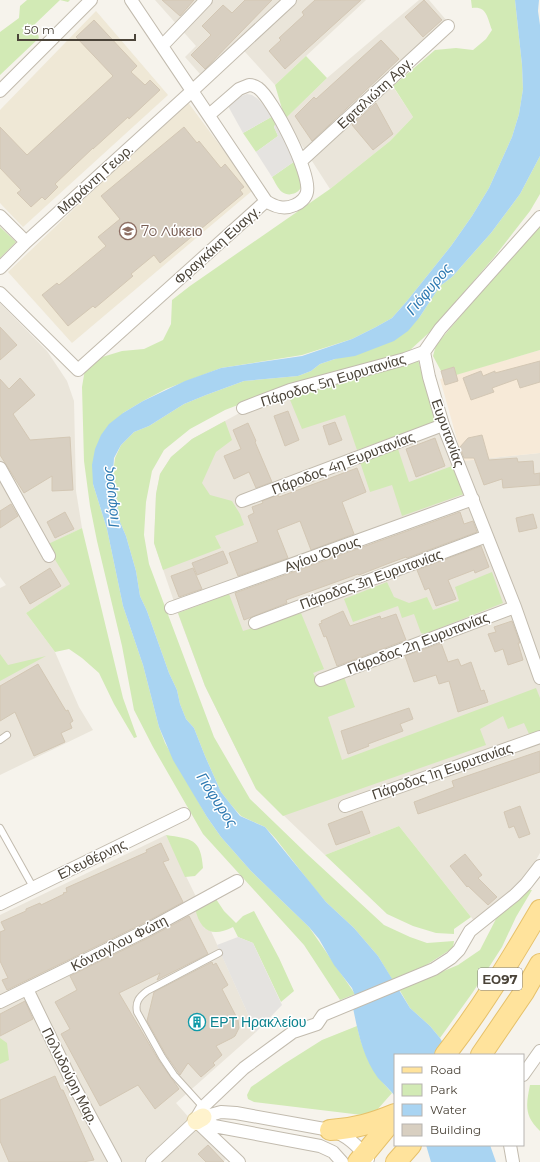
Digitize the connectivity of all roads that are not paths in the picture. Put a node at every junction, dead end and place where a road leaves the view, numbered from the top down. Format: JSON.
{"nodes":[{"id":1,"x":91,"y":0,"type":"edge"},
{"id":2,"x":132,"y":0,"type":"edge"},
{"id":3,"x":206,"y":0,"type":"edge"},
{"id":4,"x":290,"y":0,"type":"edge"},
{"id":5,"x":448,"y":26,"type":"dead end"},
{"id":6,"x":162,"y":46,"type":"junction"},
{"id":7,"x":0,"y":91,"type":"edge"},
{"id":8,"x":192,"y":91,"type":"junction"},
{"id":9,"x":209,"y":115,"type":"junction"},
{"id":10,"x":301,"y":161,"type":"junction"},
{"id":11,"x":266,"y":201,"type":"junction"},
{"id":12,"x":0,"y":216,"type":"edge"},
{"id":13,"x":540,"y":217,"type":"edge"},
{"id":14,"x":26,"y":242,"type":"junction"},
{"id":15,"x":0,"y":268,"type":"edge"},
{"id":16,"x":0,"y":293,"type":"edge"},
{"id":17,"x":424,"y":352,"type":"junction"},
{"id":18,"x":243,"y":408,"type":"dead end"},
{"id":19,"x":443,"y":425,"type":"junction"},
{"id":20,"x":0,"y":468,"type":"edge"},
{"id":21,"x":473,"y":499,"type":"junction"},
{"id":22,"x":242,"y":501,"type":"dead end"},
{"id":23,"x":487,"y":536,"type":"junction"},
{"id":24,"x":49,"y":556,"type":"dead end"},
{"id":25,"x":515,"y":607,"type":"junction"},
{"id":26,"x":171,"y":608,"type":"dead end"},
{"id":27,"x":255,"y":623,"type":"dead end"},
{"id":28,"x":540,"y":678,"type":"edge"},
{"id":29,"x":321,"y":680,"type":"dead end"},
{"id":30,"x":8,"y":735,"type":"dead end"},
{"id":31,"x":540,"y":737,"type":"edge"},
{"id":32,"x":0,"y":740,"type":"edge"},
{"id":33,"x":345,"y":806,"type":"dead end"},
{"id":34,"x":184,"y":814,"type":"dead end"},
{"id":35,"x":0,"y":828,"type":"edge"},
{"id":36,"x":540,"y":866,"type":"edge"},
{"id":37,"x":237,"y":881,"type":"dead end"},
{"id":38,"x":32,"y":888,"type":"junction"},
{"id":39,"x":0,"y":904,"type":"edge"},
{"id":40,"x":540,"y":910,"type":"edge"},
{"id":41,"x":219,"y":953,"type":"dead end"},
{"id":42,"x":540,"y":964,"type":"edge"},
{"id":43,"x":27,"y":990,"type":"junction"},
{"id":44,"x":0,"y":1002,"type":"edge"},
{"id":45,"x":449,"y":1049,"type":"edge"},
{"id":46,"x":540,"y":1050,"type":"edge"},
{"id":47,"x":482,"y":1054,"type":"edge"},
{"id":48,"x":524,"y":1074,"type":"edge"},
{"id":49,"x":394,"y":1114,"type":"edge"},
{"id":50,"x":201,"y":1115,"type":"junction"},
{"id":51,"x":394,"y":1118,"type":"edge"},
{"id":52,"x":330,"y":1130,"type":"junction"},
{"id":53,"x":510,"y":1146,"type":"edge"},
{"id":54,"x":364,"y":1160,"type":"edge"},
{"id":55,"x":115,"y":1162,"type":"edge"},
{"id":56,"x":152,"y":1162,"type":"edge"},
{"id":57,"x":239,"y":1162,"type":"edge"},
{"id":58,"x":342,"y":1162,"type":"edge"},
{"id":59,"x":513,"y":1162,"type":"edge"}],
"edges":[{"from":1,"to":7,"type":"street"},
{"from":2,"to":6,"type":"street","name":"Φραγκάκη Ευαγγ."},
{"from":3,"to":6,"type":"street"},
{"from":4,"to":8,"type":"street","name":"Μαράντη Γεωρ."},
{"from":5,"to":10,"type":"street","name":"Εφταλιώτη Αργ."},
{"from":6,"to":8,"type":"street","name":"Φραγκάκη Ευαγγ."},
{"from":8,"to":9,"type":"street","name":"Φραγκάκη Ευαγγ."},
{"from":8,"to":14,"type":"street","name":"Μαράντη Γεωρ."},
{"from":9,"to":10,"type":"street"},
{"from":9,"to":11,"type":"street","name":"Φραγκάκη Ευαγγ."},
{"from":10,"to":11,"type":"street"},
{"from":11,"to":16,"type":"street","name":"Φραγκάκη Ευαγγ."},
{"from":12,"to":14,"type":"street"},
{"from":13,"to":17,"type":"street"},
{"from":14,"to":15,"type":"street","name":"Μαράντη Γεωρ."},
{"from":17,"to":18,"type":"street","name":"Πάροδος 5η Ευρυτανίας"},
{"from":17,"to":19,"type":"street","name":"Ευρυτανίας"},
{"from":19,"to":21,"type":"street","name":"Ευρυτανίας"},
{"from":19,"to":22,"type":"street","name":"Πάροδος 4η Ευρυτανίας"},
{"from":20,"to":24,"type":"street"},
{"from":21,"to":23,"type":"street","name":"Ευρυτανίας"},
{"from":21,"to":26,"type":"street","name":"Αγίου Όρους"},
{"from":23,"to":25,"type":"street","name":"Ευρυτανίας"},
{"from":23,"to":27,"type":"street","name":"Πάροδος 3η Ευρυτανίας"},
{"from":25,"to":28,"type":"street","name":"Ευρυτανίας"},
{"from":25,"to":29,"type":"street","name":"Πάροδος 2η Ευρυτανίας"},
{"from":30,"to":32,"type":"lane"},
{"from":31,"to":33,"type":"street","name":"Πάροδος 1η Ευρυτανίας"},
{"from":34,"to":38,"type":"street","name":"Ελευθέρνης"},
{"from":35,"to":38,"type":"lane"},
{"from":36,"to":50,"type":"street"},
{"from":37,"to":43,"type":"street","name":"Κόντογλου Φώτη"},
{"from":38,"to":39,"type":"street","name":"Ελευθέρνης"},
{"from":40,"to":45,"type":"main road","number":"ΕΟ97"},
{"from":41,"to":50,"type":"lane"},
{"from":42,"to":47,"type":"main road","number":"ΕΟ97"},
{"from":43,"to":44,"type":"street","name":"Κόντογλου Φώτη"},
{"from":43,"to":55,"type":"street","name":"Πολυδούρη Μαρ."},
{"from":46,"to":48,"type":"street"},
{"from":49,"to":52,"type":"main road"},
{"from":50,"to":52,"type":"street"},
{"from":50,"to":56,"type":"street"},
{"from":50,"to":57,"type":"street"},
{"from":50,"to":58,"type":"street"},
{"from":51,"to":54,"type":"main road"},
{"from":52,"to":54,"type":"street"},
{"from":53,"to":59,"type":"street"}]}
